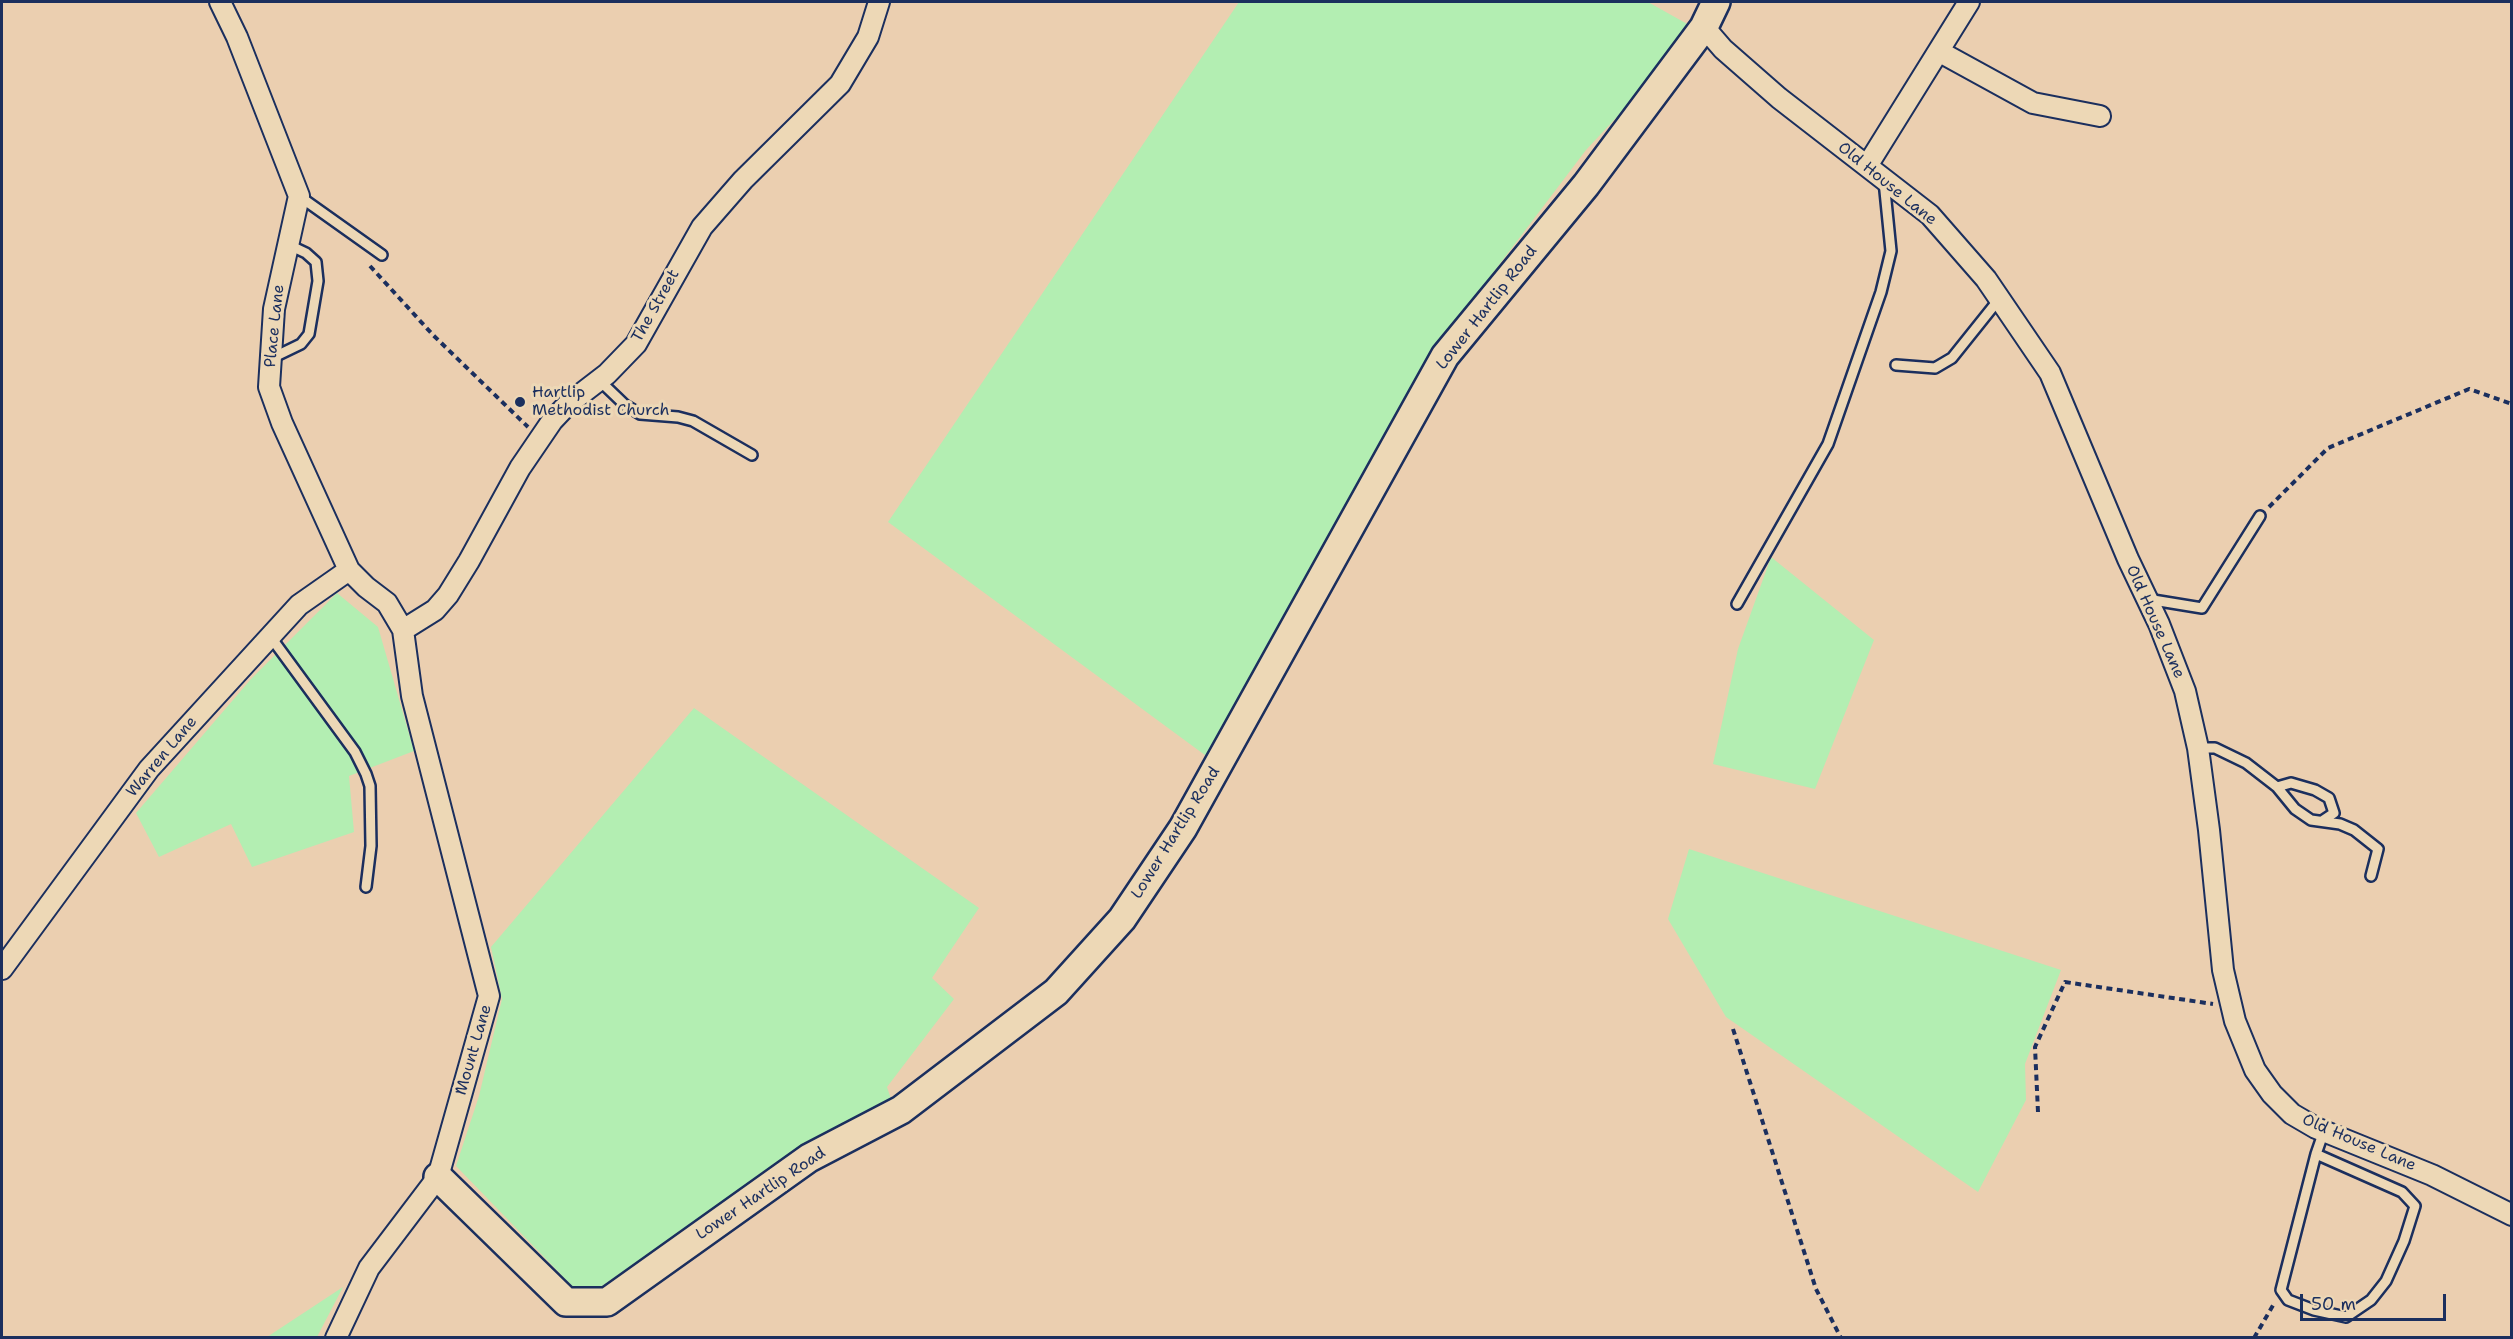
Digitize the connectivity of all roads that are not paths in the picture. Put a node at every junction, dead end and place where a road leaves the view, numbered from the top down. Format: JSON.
{"nodes":[{"id":1,"x":220,"y":2,"type":"edge"},
{"id":2,"x":879,"y":2,"type":"edge"},
{"id":3,"x":1716,"y":2,"type":"edge"},
{"id":4,"x":1969,"y":2,"type":"edge"},
{"id":5,"x":1704,"y":27,"type":"junction"},
{"id":6,"x":1940,"y":52,"type":"junction"},
{"id":7,"x":2100,"y":116,"type":"dead end"},
{"id":8,"x":1867,"y":166,"type":"junction"},
{"id":9,"x":1884,"y":179,"type":"junction"},
{"id":10,"x":299,"y":196,"type":"junction"},
{"id":11,"x":286,"y":244,"type":"junction"},
{"id":12,"x":382,"y":255,"type":"dead end"},
{"id":13,"x":2000,"y":298,"type":"junction"},
{"id":14,"x":270,"y":359,"type":"junction"},
{"id":15,"x":1896,"y":365,"type":"dead end"},
{"id":16,"x":599,"y":380,"type":"junction"},
{"id":17,"x":752,"y":456,"type":"dead end"},
{"id":18,"x":2260,"y":516,"type":"road end"},
{"id":19,"x":349,"y":570,"type":"junction"},
{"id":20,"x":2147,"y":599,"type":"junction"},
{"id":21,"x":1737,"y":604,"type":"dead end"},
{"id":22,"x":403,"y":630,"type":"junction"},
{"id":23,"x":270,"y":636,"type":"junction"},
{"id":24,"x":2198,"y":748,"type":"junction"},
{"id":25,"x":2277,"y":787,"type":"junction"},
{"id":26,"x":2322,"y":821,"type":"junction"},
{"id":27,"x":2371,"y":876,"type":"dead end"},
{"id":28,"x":366,"y":887,"type":"dead end"},
{"id":29,"x":2,"y":969,"type":"edge"},
{"id":30,"x":2324,"y":1131,"type":"junction"},
{"id":31,"x":2316,"y":1154,"type":"junction"},
{"id":32,"x":438,"y":1177,"type":"junction"},
{"id":33,"x":2511,"y":1215,"type":"edge"},
{"id":34,"x":336,"y":1338,"type":"edge"}],
"edges":[{"from":1,"to":10,"type":"street"},
{"from":2,"to":16,"type":"street","name":"The Street"},
{"from":3,"to":5,"type":"street","name":"Lower Hartlip Road"},
{"from":4,"to":6,"type":"street"},
{"from":5,"to":8,"type":"street","name":"Old House Lane"},
{"from":5,"to":32,"type":"street","name":"Lower Hartlip Road"},
{"from":6,"to":7,"type":"street"},
{"from":6,"to":8,"type":"street"},
{"from":8,"to":9,"type":"street","name":"Old House Lane"},
{"from":9,"to":13,"type":"street","name":"Old House Lane"},
{"from":9,"to":21,"type":"lane"},
{"from":10,"to":11,"type":"street","name":"Place Lane"},
{"from":10,"to":12,"type":"lane"},
{"from":11,"to":14,"type":"street","name":"Place Lane"},
{"from":11,"to":14,"type":"lane"},
{"from":13,"to":15,"type":"lane"},
{"from":13,"to":20,"type":"street","name":"Old House Lane"},
{"from":14,"to":19,"type":"street","name":"Place Lane"},
{"from":16,"to":17,"type":"lane"},
{"from":16,"to":22,"type":"street","name":"The Street"},
{"from":18,"to":20,"type":"lane"},
{"from":19,"to":22,"type":"street","name":"Place Lane"},
{"from":19,"to":23,"type":"street","name":"Warren Lane"},
{"from":20,"to":24,"type":"street","name":"Old House Lane"},
{"from":22,"to":32,"type":"street","name":"Mount Lane"},
{"from":23,"to":28,"type":"lane"},
{"from":23,"to":29,"type":"street","name":"Warren Lane"},
{"from":24,"to":25,"type":"lane"},
{"from":24,"to":30,"type":"street","name":"Old House Lane"},
{"from":25,"to":26,"type":"lane"},
{"from":25,"to":26,"type":"lane"},
{"from":26,"to":27,"type":"lane"},
{"from":30,"to":31,"type":"lane"},
{"from":30,"to":33,"type":"street","name":"Old House Lane"},
{"from":31,"to":31,"type":"lane"},
{"from":32,"to":34,"type":"street","name":"Mount Lane"}]}
